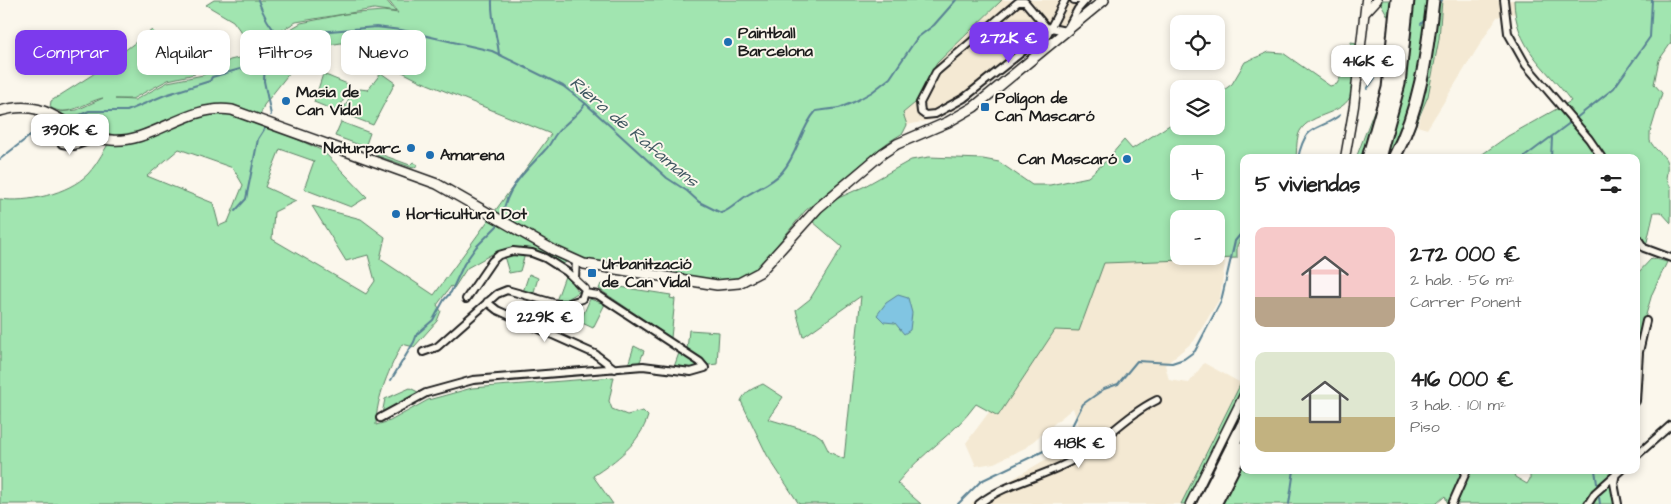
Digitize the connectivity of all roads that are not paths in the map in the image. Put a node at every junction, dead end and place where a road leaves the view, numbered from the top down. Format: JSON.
{"nodes":[{"id":1,"x":1065,"y":0,"type":"edge"},
{"id":2,"x":1074,"y":0,"type":"edge"},
{"id":3,"x":1084,"y":0,"type":"edge"},
{"id":4,"x":1104,"y":0,"type":"edge"},
{"id":5,"x":1366,"y":0,"type":"edge"},
{"id":6,"x":1377,"y":0,"type":"edge"},
{"id":7,"x":1398,"y":0,"type":"edge"},
{"id":8,"x":1408,"y":0,"type":"edge"},
{"id":9,"x":1433,"y":0,"type":"edge"},
{"id":10,"x":1504,"y":0,"type":"edge"},
{"id":11,"x":1365,"y":13,"type":"junction"},
{"id":12,"x":1402,"y":16,"type":"junction"},
{"id":13,"x":1051,"y":29,"type":"junction"},
{"id":14,"x":1066,"y":31,"type":"junction"},
{"id":15,"x":1034,"y":58,"type":"junction"},
{"id":16,"x":36,"y":108,"type":"junction"},
{"id":17,"x":0,"y":111,"type":"edge"},
{"id":18,"x":97,"y":138,"type":"junction"},
{"id":19,"x":1346,"y":154,"type":"edge"},
{"id":20,"x":1369,"y":154,"type":"edge"},
{"id":21,"x":1380,"y":154,"type":"edge"},
{"id":22,"x":1396,"y":154,"type":"edge"},
{"id":23,"x":1599,"y":154,"type":"edge"},
{"id":24,"x":1640,"y":242,"type":"edge"},
{"id":25,"x":1671,"y":258,"type":"edge"},
{"id":26,"x":572,"y":260,"type":"junction"},
{"id":27,"x":565,"y":270,"type":"junction"},
{"id":28,"x":575,"y":278,"type":"junction"},
{"id":29,"x":585,"y":293,"type":"junction"},
{"id":30,"x":466,"y":299,"type":"dead end"},
{"id":31,"x":487,"y":302,"type":"junction"},
{"id":32,"x":1646,"y":320,"type":"dead end"},
{"id":33,"x":1640,"y":347,"type":"edge"},
{"id":34,"x":423,"y":352,"type":"dead end"},
{"id":35,"x":615,"y":370,"type":"junction"},
{"id":36,"x":1157,"y":400,"type":"dead end"},
{"id":37,"x":1240,"y":403,"type":"edge"},
{"id":38,"x":380,"y":418,"type":"dead end"},
{"id":39,"x":1671,"y":425,"type":"edge"},
{"id":40,"x":1240,"y":431,"type":"edge"},
{"id":41,"x":1640,"y":452,"type":"edge"},
{"id":42,"x":1240,"y":455,"type":"edge"},
{"id":43,"x":1465,"y":474,"type":"edge"},
{"id":44,"x":1616,"y":474,"type":"edge"},
{"id":45,"x":1617,"y":474,"type":"edge"},
{"id":46,"x":979,"y":504,"type":"edge"},
{"id":47,"x":1190,"y":504,"type":"edge"},
{"id":48,"x":1203,"y":504,"type":"edge"},
{"id":49,"x":1215,"y":504,"type":"edge"},
{"id":50,"x":1452,"y":504,"type":"edge"},
{"id":51,"x":1588,"y":504,"type":"edge"},
{"id":52,"x":1618,"y":504,"type":"edge"}],
"edges":[{"from":1,"to":13,"type":"street"},
{"from":2,"to":3,"type":"street"},
{"from":3,"to":14,"type":"street"},
{"from":4,"to":14,"type":"main road"},
{"from":5,"to":11,"type":"street"},
{"from":6,"to":11,"type":"street"},
{"from":7,"to":12,"type":"highway"},
{"from":8,"to":12,"type":"highway"},
{"from":9,"to":22,"type":"highway"},
{"from":10,"to":23,"type":"street"},
{"from":11,"to":19,"type":"street"},
{"from":12,"to":20,"type":"highway"},
{"from":12,"to":21,"type":"highway"},
{"from":13,"to":13,"type":"street"},
{"from":13,"to":14,"type":"street"},
{"from":13,"to":15,"type":"street"},
{"from":14,"to":15,"type":"main road"},
{"from":15,"to":26,"type":"main road"},
{"from":16,"to":17,"type":"main road"},
{"from":16,"to":18,"type":"main road"},
{"from":16,"to":18,"type":"street"},
{"from":18,"to":26,"type":"main road"},
{"from":24,"to":25,"type":"street"},
{"from":26,"to":27,"type":"street"},
{"from":26,"to":28,"type":"street"},
{"from":27,"to":28,"type":"street"},
{"from":27,"to":30,"type":"street"},
{"from":28,"to":29,"type":"street"},
{"from":29,"to":31,"type":"street"},
{"from":29,"to":35,"type":"street"},
{"from":31,"to":34,"type":"street"},
{"from":31,"to":35,"type":"street"},
{"from":32,"to":33,"type":"street"},
{"from":35,"to":38,"type":"street"},
{"from":36,"to":46,"type":"street"},
{"from":37,"to":47,"type":"street"},
{"from":39,"to":41,"type":"street"},
{"from":40,"to":48,"type":"highway"},
{"from":42,"to":49,"type":"highway"},
{"from":43,"to":50,"type":"street"},
{"from":44,"to":51,"type":"street"},
{"from":45,"to":52,"type":"street"}]}
